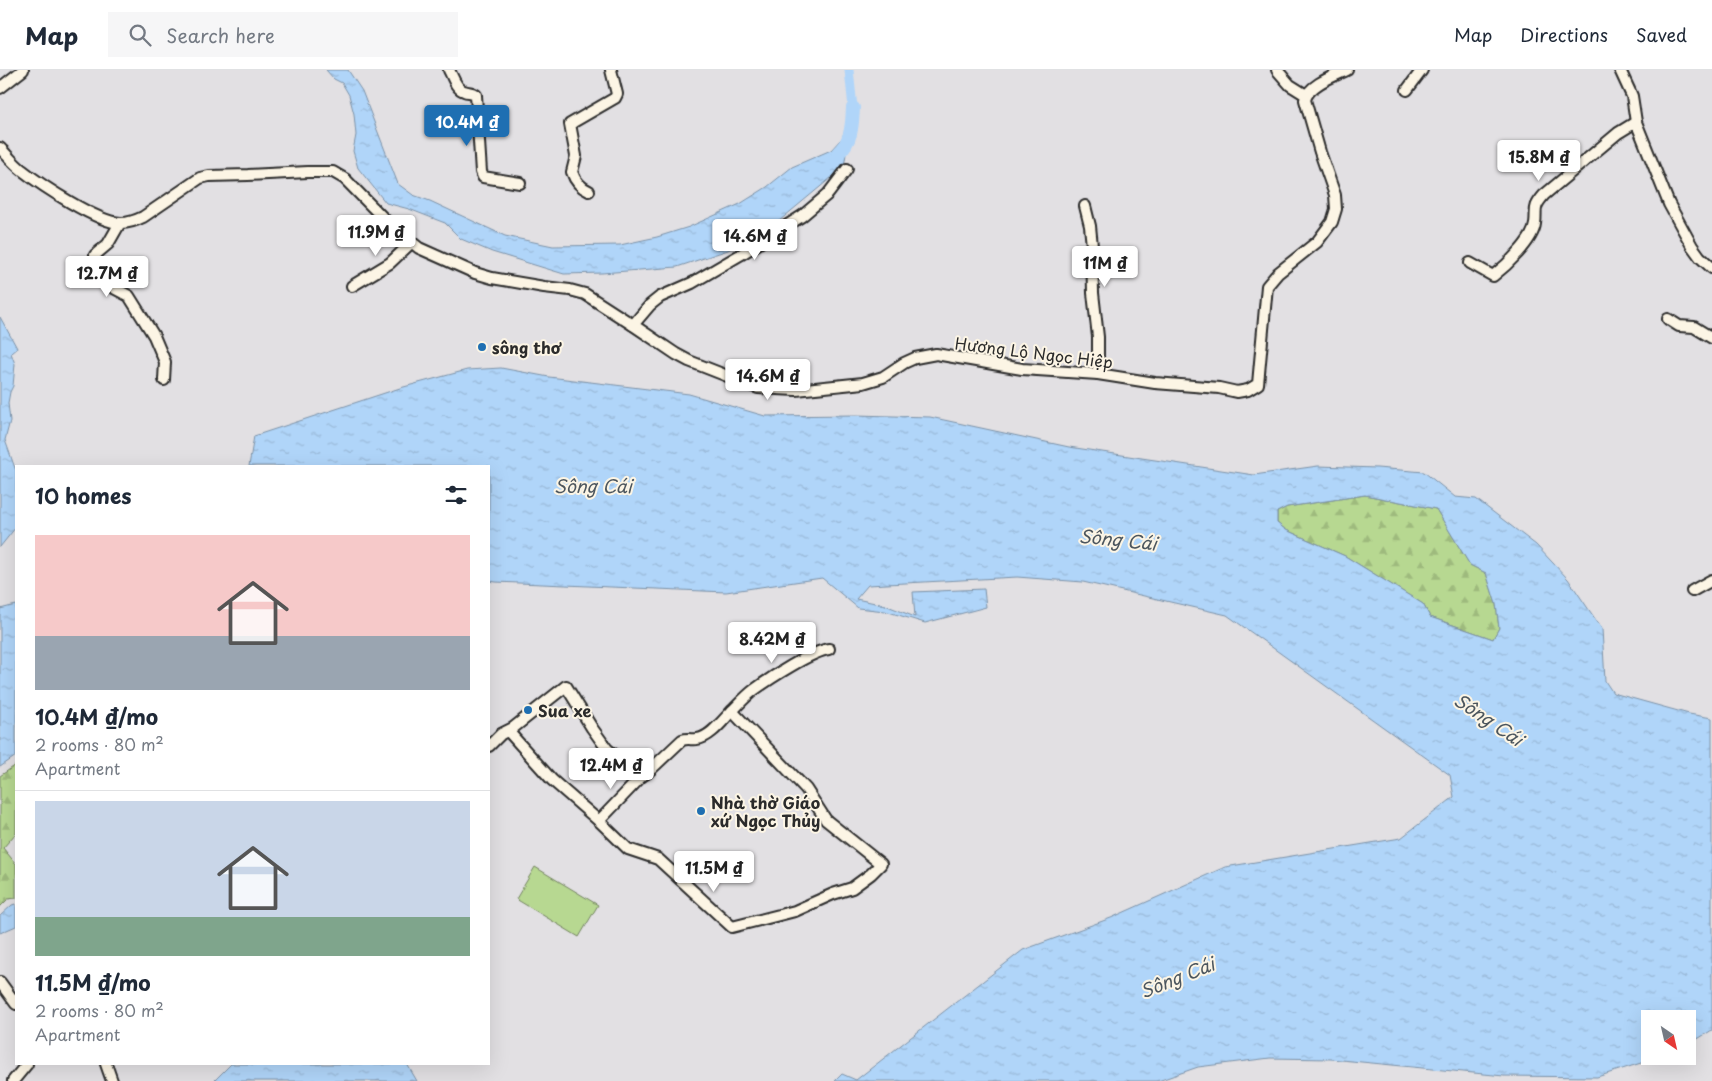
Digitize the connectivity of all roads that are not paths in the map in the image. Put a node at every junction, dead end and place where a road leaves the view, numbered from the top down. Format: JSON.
{"nodes":[{"id":1,"x":23,"y":70,"type":"edge"},
{"id":2,"x":449,"y":70,"type":"edge"},
{"id":3,"x":611,"y":70,"type":"edge"},
{"id":4,"x":1277,"y":70,"type":"edge"},
{"id":5,"x":1347,"y":70,"type":"edge"},
{"id":6,"x":1422,"y":70,"type":"edge"},
{"id":7,"x":1620,"y":70,"type":"edge"},
{"id":8,"x":0,"y":88,"type":"edge"},
{"id":9,"x":1407,"y":90,"type":"dead end"},
{"id":10,"x":1306,"y":95,"type":"junction"},
{"id":11,"x":1636,"y":122,"type":"junction"},
{"id":12,"x":0,"y":148,"type":"edge"},
{"id":13,"x":847,"y":169,"type":"dead end"},
{"id":14,"x":520,"y":183,"type":"dead end"},
{"id":15,"x":589,"y":192,"type":"dead end"},
{"id":16,"x":1085,"y":206,"type":"dead end"},
{"id":17,"x":120,"y":223,"type":"junction"},
{"id":18,"x":411,"y":243,"type":"junction"},
{"id":19,"x":1470,"y":263,"type":"dead end"},
{"id":20,"x":1712,"y":268,"type":"edge"},
{"id":21,"x":352,"y":286,"type":"dead end"},
{"id":22,"x":1668,"y":319,"type":"dead end"},
{"id":23,"x":634,"y":324,"type":"junction"},
{"id":24,"x":1712,"y":338,"type":"edge"},
{"id":25,"x":1098,"y":374,"type":"junction"},
{"id":26,"x":164,"y":380,"type":"dead end"},
{"id":27,"x":1712,"y":580,"type":"edge"},
{"id":28,"x":1692,"y":591,"type":"dead end"},
{"id":29,"x":829,"y":649,"type":"dead end"},
{"id":30,"x":732,"y":712,"type":"junction"},
{"id":31,"x":508,"y":731,"type":"junction"},
{"id":32,"x":490,"y":745,"type":"edge"},
{"id":33,"x":642,"y":776,"type":"junction"},
{"id":34,"x":599,"y":820,"type":"junction"},
{"id":35,"x":0,"y":982,"type":"edge"},
{"id":36,"x":15,"y":1003,"type":"edge"},
{"id":37,"x":26,"y":1065,"type":"edge"},
{"id":38,"x":106,"y":1065,"type":"edge"},
{"id":39,"x":13,"y":1081,"type":"edge"},
{"id":40,"x":112,"y":1081,"type":"edge"}],
"edges":[{"from":1,"to":8,"type":"street"},
{"from":2,"to":14,"type":"street"},
{"from":3,"to":15,"type":"street"},
{"from":4,"to":10,"type":"street"},
{"from":5,"to":10,"type":"street"},
{"from":6,"to":9,"type":"street"},
{"from":7,"to":11,"type":"street"},
{"from":10,"to":25,"type":"street","name":"Hương Lộ Ngọc Hiệp"},
{"from":11,"to":19,"type":"street"},
{"from":11,"to":20,"type":"street"},
{"from":12,"to":17,"type":"street"},
{"from":13,"to":23,"type":"street"},
{"from":16,"to":25,"type":"street"},
{"from":17,"to":18,"type":"street","name":"Hương Lộ Ngọc Hiệp"},
{"from":17,"to":26,"type":"street"},
{"from":18,"to":21,"type":"street"},
{"from":18,"to":23,"type":"street","name":"Hương Lộ Ngọc Hiệp"},
{"from":22,"to":24,"type":"street"},
{"from":23,"to":25,"type":"street","name":"Hương Lộ Ngọc Hiệp"},
{"from":27,"to":28,"type":"street"},
{"from":29,"to":30,"type":"street"},
{"from":30,"to":33,"type":"street"},
{"from":30,"to":34,"type":"street"},
{"from":31,"to":32,"type":"street"},
{"from":31,"to":33,"type":"street"},
{"from":31,"to":34,"type":"street"},
{"from":33,"to":34,"type":"street"},
{"from":35,"to":36,"type":"street"},
{"from":37,"to":39,"type":"street"},
{"from":38,"to":40,"type":"street"}]}
